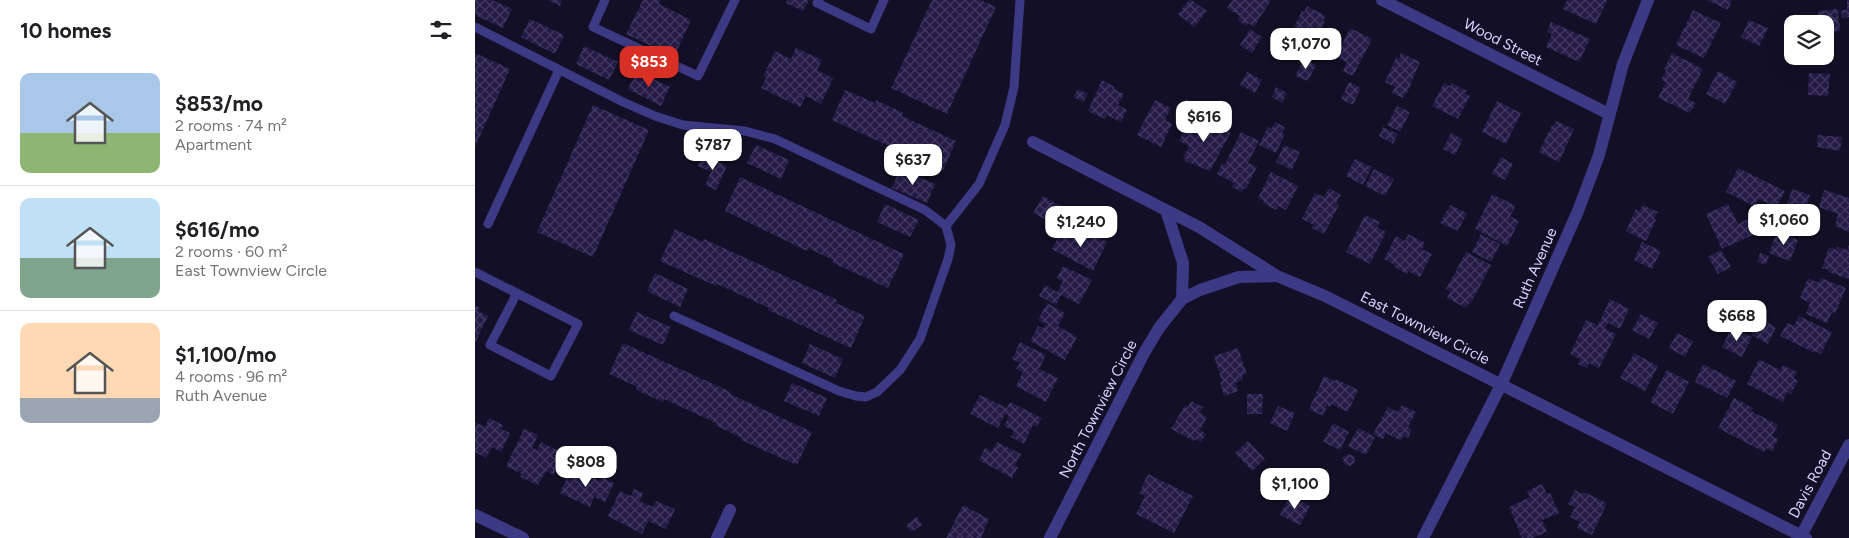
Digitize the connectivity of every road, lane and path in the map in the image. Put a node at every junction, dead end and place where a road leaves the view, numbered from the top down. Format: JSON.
{"nodes":[{"id":1,"x":605,"y":0,"type":"edge"},
{"id":2,"x":735,"y":0,"type":"edge"},
{"id":3,"x":819,"y":0,"type":"edge"},
{"id":4,"x":884,"y":0,"type":"edge"},
{"id":5,"x":1020,"y":0,"type":"edge"},
{"id":6,"x":1382,"y":0,"type":"edge"},
{"id":7,"x":1649,"y":0,"type":"edge"},
{"id":8,"x":475,"y":27,"type":"edge"},
{"id":9,"x":559,"y":70,"type":"junction"},
{"id":10,"x":1609,"y":114,"type":"junction"},
{"id":11,"x":1033,"y":142,"type":"dead end"},
{"id":12,"x":1166,"y":210,"type":"junction"},
{"id":13,"x":489,"y":224,"type":"dead end"},
{"id":14,"x":946,"y":226,"type":"junction"},
{"id":15,"x":475,"y":272,"type":"edge"},
{"id":16,"x":1277,"y":276,"type":"junction"},
{"id":17,"x":517,"y":293,"type":"junction"},
{"id":18,"x":1182,"y":299,"type":"junction"},
{"id":19,"x":674,"y":316,"type":"dead end"},
{"id":20,"x":1501,"y":385,"type":"junction"},
{"id":21,"x":1849,"y":445,"type":"edge"},
{"id":22,"x":730,"y":510,"type":"dead end"},
{"id":23,"x":475,"y":514,"type":"edge"},
{"id":24,"x":1803,"y":537,"type":"edge"},
{"id":25,"x":523,"y":538,"type":"edge"},
{"id":26,"x":717,"y":538,"type":"edge"},
{"id":27,"x":1050,"y":538,"type":"edge"},
{"id":28,"x":1423,"y":538,"type":"edge"}],
"edges":[{"from":1,"to":2,"type":"lane"},
{"from":3,"to":4,"type":"lane"},
{"from":5,"to":14,"type":"lane"},
{"from":6,"to":10,"type":"street","name":"Wood Street"},
{"from":7,"to":10,"type":"street","name":"Ruth Avenue"},
{"from":8,"to":9,"type":"lane"},
{"from":9,"to":13,"type":"lane"},
{"from":9,"to":14,"type":"lane"},
{"from":10,"to":20,"type":"street","name":"Ruth Avenue"},
{"from":11,"to":12,"type":"street","name":"East Townview Circle"},
{"from":12,"to":16,"type":"street","name":"East Townview Circle"},
{"from":12,"to":18,"type":"street"},
{"from":14,"to":19,"type":"lane"},
{"from":15,"to":17,"type":"lane"},
{"from":16,"to":18,"type":"street","name":"North Townview Circle"},
{"from":16,"to":20,"type":"street","name":"East Townview Circle"},
{"from":17,"to":17,"type":"lane"},
{"from":18,"to":27,"type":"street","name":"North Townview Circle"},
{"from":20,"to":24,"type":"street","name":"East Townview Circle"},
{"from":20,"to":28,"type":"street","name":"Ruth Avenue"},
{"from":21,"to":24,"type":"street","name":"Davis Road"},
{"from":22,"to":26,"type":"street"},
{"from":23,"to":25,"type":"street"}]}
